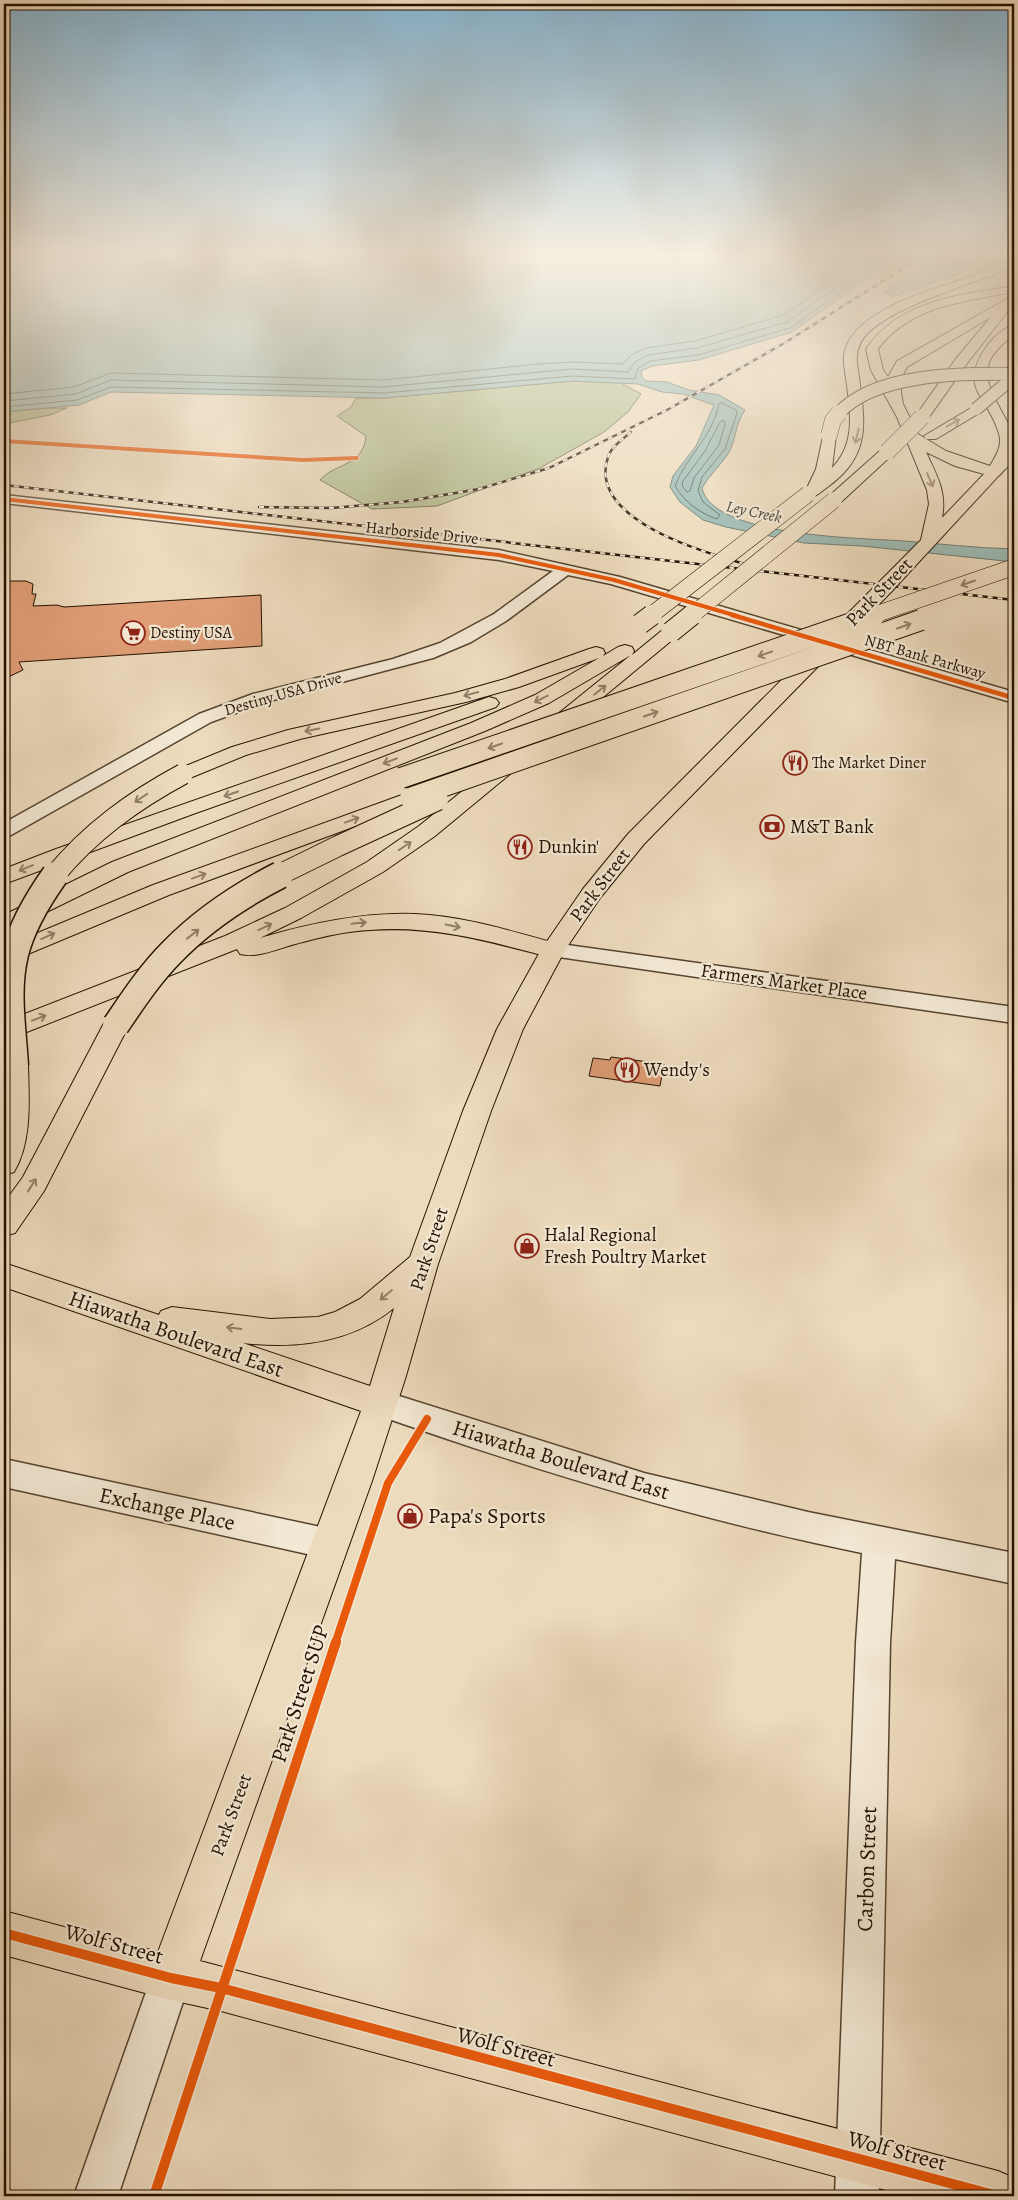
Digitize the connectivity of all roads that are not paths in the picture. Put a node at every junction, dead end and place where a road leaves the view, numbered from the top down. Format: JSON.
{"nodes":[{"id":1,"x":850,"y":360,"type":"edge"},
{"id":2,"x":868,"y":360,"type":"edge"},
{"id":3,"x":875,"y":360,"type":"edge"},
{"id":4,"x":909,"y":360,"type":"edge"},
{"id":5,"x":963,"y":360,"type":"edge"},
{"id":6,"x":985,"y":360,"type":"edge"},
{"id":7,"x":1013,"y":377,"type":"edge"},
{"id":8,"x":898,"y":407,"type":"junction"},
{"id":9,"x":911,"y":435,"type":"junction"},
{"id":10,"x":894,"y":452,"type":"junction"},
{"id":11,"x":1014,"y":453,"type":"edge"},
{"id":12,"x":994,"y":472,"type":"junction"},
{"id":13,"x":821,"y":497,"type":"junction"},
{"id":14,"x":4,"y":498,"type":"edge"},
{"id":15,"x":928,"y":540,"type":"junction"},
{"id":16,"x":499,"y":555,"type":"junction"},
{"id":17,"x":1014,"y":568,"type":"edge"},
{"id":18,"x":566,"y":569,"type":"junction"},
{"id":19,"x":614,"y":580,"type":"junction"},
{"id":20,"x":531,"y":596,"type":"junction"},
{"id":21,"x":934,"y":615,"type":"dead end"},
{"id":22,"x":656,"y":628,"type":"junction"},
{"id":23,"x":828,"y":643,"type":"junction"},
{"id":24,"x":600,"y":651,"type":"junction"},
{"id":25,"x":1014,"y":698,"type":"edge"},
{"id":26,"x":459,"y":714,"type":"junction"},
{"id":27,"x":523,"y":759,"type":"junction"},
{"id":28,"x":406,"y":788,"type":"junction"},
{"id":29,"x":4,"y":831,"type":"edge"},
{"id":30,"x":4,"y":877,"type":"edge"},
{"id":31,"x":4,"y":906,"type":"edge"},
{"id":32,"x":4,"y":924,"type":"edge"},
{"id":33,"x":4,"y":929,"type":"edge"},
{"id":34,"x":553,"y":950,"type":"junction"},
{"id":35,"x":4,"y":956,"type":"edge"},
{"id":36,"x":74,"y":1004,"type":"junction"},
{"id":37,"x":1014,"y":1014,"type":"edge"},
{"id":38,"x":4,"y":1032,"type":"edge"},
{"id":39,"x":4,"y":1165,"type":"edge"},
{"id":40,"x":4,"y":1225,"type":"edge"},
{"id":41,"x":424,"y":1264,"type":"junction"},
{"id":42,"x":4,"y":1276,"type":"edge"},
{"id":43,"x":126,"y":1317,"type":"junction"},
{"id":44,"x":380,"y":1404,"type":"junction"},
{"id":45,"x":4,"y":1473,"type":"edge"},
{"id":46,"x":879,"y":1542,"type":"junction"},
{"id":47,"x":330,"y":1544,"type":"junction"},
{"id":48,"x":1014,"y":1568,"type":"edge"},
{"id":49,"x":4,"y":1933,"type":"edge"},
{"id":50,"x":172,"y":1978,"type":"junction"},
{"id":51,"x":858,"y":2178,"type":"edge"},
{"id":52,"x":96,"y":2196,"type":"edge"},
{"id":53,"x":998,"y":2196,"type":"edge"}],
"edges":[{"from":1,"to":13,"type":"main road","one_way":true},
{"from":2,"to":13,"type":"main road"},
{"from":3,"to":8,"type":"main road"},
{"from":4,"to":8,"type":"main road"},
{"from":5,"to":10,"type":"main road","bridge":true},
{"from":6,"to":12,"type":"main road"},
{"from":10,"to":7,"type":"main road","one_way":true,"bridge":true},
{"from":7,"to":13,"type":"main road","bridge":true},
{"from":8,"to":9,"type":"main road"},
{"from":9,"to":12,"type":"main road"},
{"from":9,"to":15,"type":"main road","one_way":true},
{"from":10,"to":13,"type":"main road"},
{"from":11,"to":12,"type":"street","name":"Park Street"},
{"from":12,"to":15,"type":"main road","name":"Park Street"},
{"from":13,"to":22,"type":"main road","bridge":true},
{"from":13,"to":22,"type":"main road","bridge":true},
{"from":14,"to":16,"type":"street","name":"Harborside Drive"},
{"from":15,"to":23,"type":"main road","name":"Park Street"},
{"from":16,"to":18,"type":"street","name":"Harborside Drive"},
{"from":16,"to":20,"type":"street"},
{"from":17,"to":28,"type":"main road","one_way":true,"bridge":true},
{"from":18,"to":19,"type":"street","name":"Harborside Drive"},
{"from":18,"to":20,"type":"street","name":"Destiny USA Drive"},
{"from":19,"to":20,"type":"street"},
{"from":19,"to":23,"type":"street","name":"Harborside Drive"},
{"from":20,"to":29,"type":"street","name":"Destiny USA Drive"},
{"from":27,"to":21,"type":"main road","one_way":true,"bridge":true},
{"from":22,"to":24,"type":"main road"},
{"from":22,"to":32,"type":"main road","one_way":true},
{"from":36,"to":22,"type":"main road","one_way":true},
{"from":23,"to":25,"type":"street","name":"NBT Bank Parkway"},
{"from":23,"to":34,"type":"main road","name":"Park Street"},
{"from":24,"to":26,"type":"main road"},
{"from":24,"to":39,"type":"main road","one_way":true,"bridge":true},
{"from":26,"to":30,"type":"main road","one_way":true},
{"from":26,"to":31,"type":"main road"},
{"from":27,"to":28,"type":"main road","bridge":true},
{"from":40,"to":27,"type":"main road","one_way":true,"bridge":true},
{"from":28,"to":33,"type":"main road"},
{"from":35,"to":28,"type":"main road","one_way":true},
{"from":36,"to":34,"type":"main road","one_way":true},
{"from":34,"to":37,"type":"street","name":"Farmers Market Place"},
{"from":34,"to":41,"type":"main road","name":"Park Street"},
{"from":38,"to":36,"type":"main road","one_way":true},
{"from":41,"to":43,"type":"main road","one_way":true},
{"from":41,"to":44,"type":"main road","name":"Park Street"},
{"from":42,"to":43,"type":"main road","name":"Hiawatha Boulevard East"},
{"from":43,"to":44,"type":"main road","name":"Hiawatha Boulevard East"},
{"from":44,"to":46,"type":"street","name":"Hiawatha Boulevard East"},
{"from":44,"to":47,"type":"main road","name":"Park Street"},
{"from":45,"to":47,"type":"street","name":"Exchange Place"},
{"from":46,"to":48,"type":"street","name":"Hiawatha Boulevard East"},
{"from":46,"to":51,"type":"street","name":"Carbon Street"},
{"from":47,"to":50,"type":"main road","name":"Park Street"},
{"from":49,"to":50,"type":"main road","name":"Wolf Street"},
{"from":50,"to":51,"type":"main road","name":"Wolf Street"},
{"from":50,"to":52,"type":"street","name":"Park Street"},
{"from":51,"to":53,"type":"main road","name":"Wolf Street"}]}
